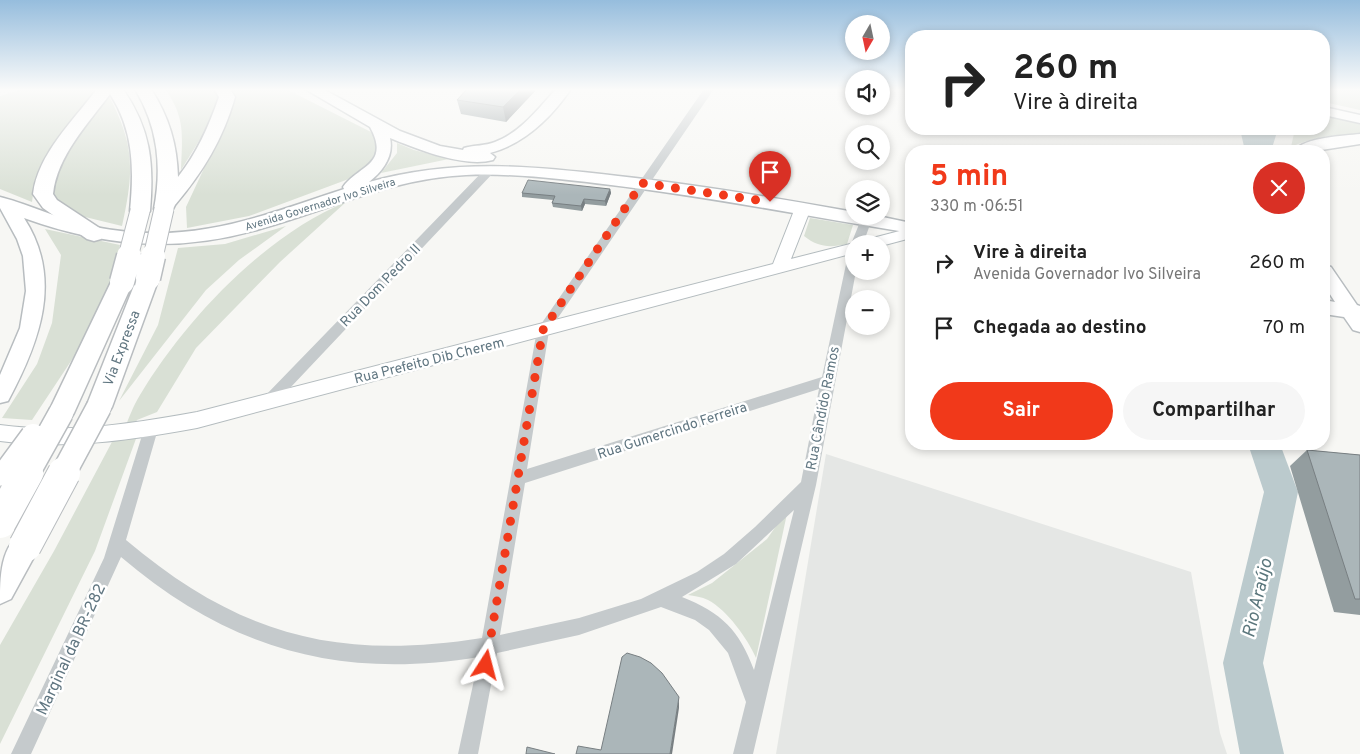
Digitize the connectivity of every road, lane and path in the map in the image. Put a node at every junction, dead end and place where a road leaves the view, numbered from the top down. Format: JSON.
{"nodes":[{"id":1,"x":79,"y":124,"type":"edge"},
{"id":2,"x":136,"y":124,"type":"edge"},
{"id":3,"x":162,"y":124,"type":"edge"},
{"id":4,"x":218,"y":124,"type":"edge"},
{"id":5,"x":372,"y":124,"type":"edge"},
{"id":6,"x":533,"y":124,"type":"edge"},
{"id":7,"x":684,"y":124,"type":"edge"},
{"id":8,"x":377,"y":127,"type":"junction"},
{"id":9,"x":1360,"y":140,"type":"edge"},
{"id":10,"x":1317,"y":145,"type":"edge"},
{"id":11,"x":434,"y":150,"type":"junction"},
{"id":12,"x":491,"y":169,"type":"junction"},
{"id":13,"x":647,"y":178,"type":"junction"},
{"id":14,"x":327,"y":200,"type":"junction"},
{"id":15,"x":806,"y":202,"type":"junction"},
{"id":16,"x":3,"y":204,"type":"edge"},
{"id":17,"x":845,"y":204,"type":"edge"},
{"id":18,"x":165,"y":207,"type":"junction"},
{"id":19,"x":890,"y":210,"type":"edge"},
{"id":20,"x":905,"y":212,"type":"edge"},
{"id":21,"x":845,"y":213,"type":"edge"},
{"id":22,"x":890,"y":224,"type":"edge"},
{"id":23,"x":905,"y":227,"type":"edge"},
{"id":24,"x":94,"y":234,"type":"junction"},
{"id":25,"x":905,"y":235,"type":"edge"},
{"id":26,"x":890,"y":239,"type":"edge"},
{"id":27,"x":791,"y":240,"type":"junction"},
{"id":28,"x":845,"y":251,"type":"edge"},
{"id":29,"x":827,"y":256,"type":"junction"},
{"id":30,"x":780,"y":269,"type":"junction"},
{"id":31,"x":1330,"y":279,"type":"edge"},
{"id":32,"x":847,"y":280,"type":"edge"},
{"id":33,"x":1330,"y":309,"type":"edge"},
{"id":34,"x":1357,"y":316,"type":"edge"},
{"id":35,"x":543,"y":330,"type":"junction"},
{"id":36,"x":827,"y":381,"type":"junction"},
{"id":37,"x":0,"y":395,"type":"edge"},
{"id":38,"x":268,"y":402,"type":"junction"},
{"id":39,"x":56,"y":413,"type":"junction"},
{"id":40,"x":151,"y":428,"type":"junction"},
{"id":41,"x":0,"y":433,"type":"edge"},
{"id":42,"x":2,"y":477,"type":"edge"},
{"id":43,"x":518,"y":479,"type":"junction"},
{"id":44,"x":808,"y":484,"type":"junction"},
{"id":45,"x":0,"y":522,"type":"edge"},
{"id":46,"x":118,"y":544,"type":"junction"},
{"id":47,"x":0,"y":589,"type":"edge"},
{"id":48,"x":660,"y":598,"type":"junction"},
{"id":49,"x":489,"y":646,"type":"junction"},
{"id":50,"x":756,"y":703,"type":"junction"},
{"id":51,"x":21,"y":754,"type":"edge"},
{"id":52,"x":468,"y":754,"type":"edge"},
{"id":53,"x":743,"y":754,"type":"edge"}],
"edges":[{"from":1,"to":24,"type":"highway"},
{"from":2,"to":39,"type":"highway","name":"Via Expressa","bridge":true},
{"from":3,"to":18,"type":"highway","name":"Via Expressa"},
{"from":4,"to":18,"type":"highway"},
{"from":5,"to":8,"type":"main road","name":"Avenida Governador Ivo Silveira"},
{"from":6,"to":11,"type":"main road"},
{"from":7,"to":13,"type":"street"},
{"from":8,"to":11,"type":"main road","name":"Avenida Governador Ivo Silveira"},
{"from":8,"to":14,"type":"main road"},
{"from":9,"to":10,"type":"main road"},
{"from":11,"to":13,"type":"main road","name":"Avenida Governador Ivo Silveira"},
{"from":12,"to":13,"type":"main road","name":"Avenida Governador Ivo Silveira"},
{"from":12,"to":14,"type":"main road","name":"Avenida Governador Ivo Silveira"},
{"from":12,"to":38,"type":"street","name":"Rua Dom Pedro II"},
{"from":13,"to":15,"type":"main road","name":"Avenida Governador Ivo Silveira"},
{"from":13,"to":35,"type":"street"},
{"from":14,"to":24,"type":"main road","name":"Avenida Governador Ivo Silveira"},
{"from":15,"to":17,"type":"main road","name":"Avenida Governador Ivo Silveira"},
{"from":15,"to":21,"type":"main road","name":"Avenida Governador Ivo Silveira"},
{"from":15,"to":27,"type":"main road"},
{"from":16,"to":24,"type":"main road","name":"Avenida Governador Ivo Silveira"},
{"from":16,"to":37,"type":"main road"},
{"from":18,"to":47,"type":"highway","name":"Via Expressa","bridge":true},
{"from":19,"to":20,"type":"main road"},
{"from":22,"to":23,"type":"main road","name":"Avenida Governador Ivo Silveira"},
{"from":25,"to":26,"type":"main road"},
{"from":27,"to":29,"type":"main road"},
{"from":27,"to":30,"type":"main road"},
{"from":28,"to":29,"type":"main road","name":"Rua Prefeito Dib Cherem"},
{"from":29,"to":30,"type":"main road","name":"Rua Prefeito Dib Cherem"},
{"from":30,"to":35,"type":"main road","name":"Rua Prefeito Dib Cherem"},
{"from":31,"to":34,"type":"main road"},
{"from":32,"to":36,"type":"street","name":"Rua Cândido Ramos"},
{"from":33,"to":34,"type":"main road"},
{"from":35,"to":38,"type":"main road","name":"Rua Prefeito Dib Cherem"},
{"from":35,"to":43,"type":"street"},
{"from":36,"to":43,"type":"street","name":"Rua Gumercindo Ferreira"},
{"from":36,"to":44,"type":"street","name":"Rua Cândido Ramos"},
{"from":38,"to":40,"type":"main road","name":"Rua Prefeito Dib Cherem"},
{"from":39,"to":42,"type":"highway","bridge":true},
{"from":39,"to":45,"type":"highway","name":"Via Expressa","bridge":true},
{"from":40,"to":41,"type":"main road","name":"Rua Prefeito Dib Cherem"},
{"from":40,"to":46,"type":"street"},
{"from":43,"to":49,"type":"street"},
{"from":44,"to":48,"type":"street","name":"Rua Cândido Ramos"},
{"from":44,"to":50,"type":"street"},
{"from":46,"to":49,"type":"street","name":"Rua Cândido Ramos"},
{"from":46,"to":51,"type":"street","name":"Marginal da BR-282"},
{"from":48,"to":49,"type":"street","name":"Rua Cândido Ramos"},
{"from":48,"to":50,"type":"street"},
{"from":49,"to":52,"type":"street"},
{"from":50,"to":53,"type":"street"}]}
